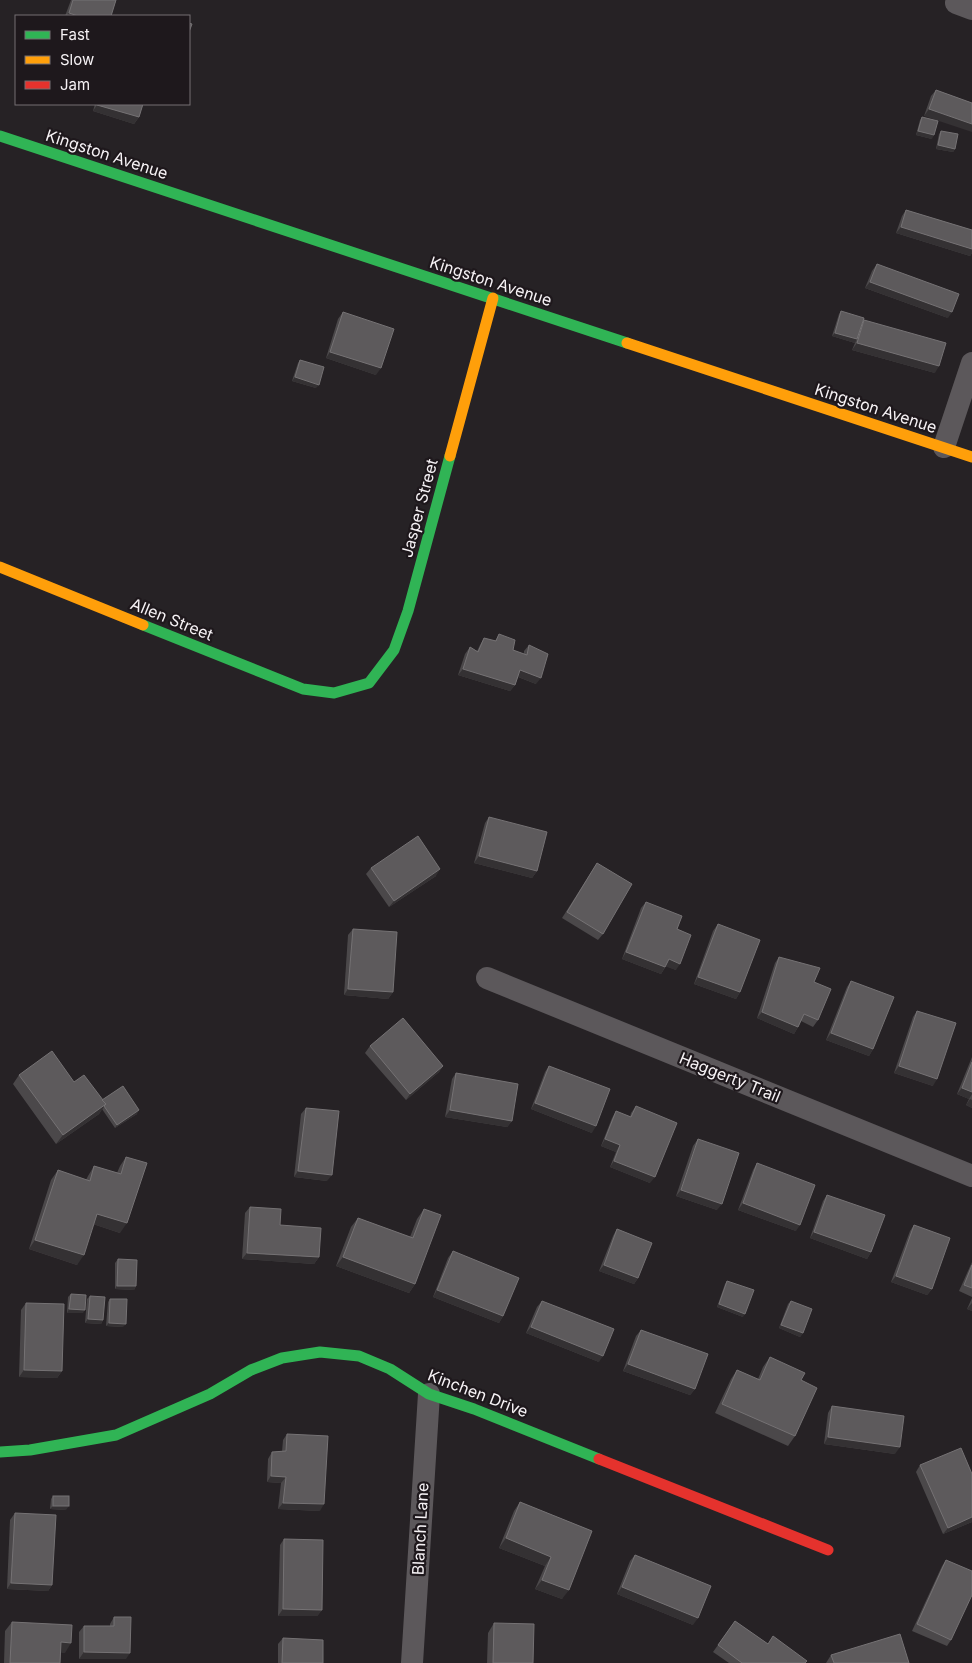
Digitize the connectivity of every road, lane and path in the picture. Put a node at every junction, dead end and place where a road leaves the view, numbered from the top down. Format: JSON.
{"nodes":[{"id":1,"x":0,"y":136,"type":"edge"},
{"id":2,"x":493,"y":298,"type":"junction"},
{"id":3,"x":972,"y":363,"type":"edge"},
{"id":4,"x":944,"y":447,"type":"junction"},
{"id":5,"x":972,"y":457,"type":"edge"},
{"id":6,"x":0,"y":566,"type":"edge"},
{"id":7,"x":334,"y":693,"type":"joint"},
{"id":8,"x":487,"y":978,"type":"dead end"},
{"id":9,"x":972,"y":1176,"type":"edge"},
{"id":10,"x":428,"y":1394,"type":"junction"},
{"id":11,"x":0,"y":1452,"type":"edge"},
{"id":12,"x":828,"y":1550,"type":"dead end"},
{"id":13,"x":412,"y":1663,"type":"edge"}],
"edges":[{"from":1,"to":2,"type":"street","name":"Kingston Avenue"},
{"from":2,"to":4,"type":"street","name":"Kingston Avenue"},
{"from":2,"to":7,"type":"street","name":"Jasper Street"},
{"from":3,"to":4,"type":"street"},
{"from":4,"to":5,"type":"street","name":"Kingston Avenue"},
{"from":6,"to":7,"type":"street","name":"Allen Street"},
{"from":8,"to":9,"type":"street","name":"Haggerty Trail"},
{"from":10,"to":11,"type":"street","name":"Kinchen Drive"},
{"from":10,"to":12,"type":"street","name":"Kinchen Drive"},
{"from":10,"to":13,"type":"street","name":"Blanch Lane"}]}
